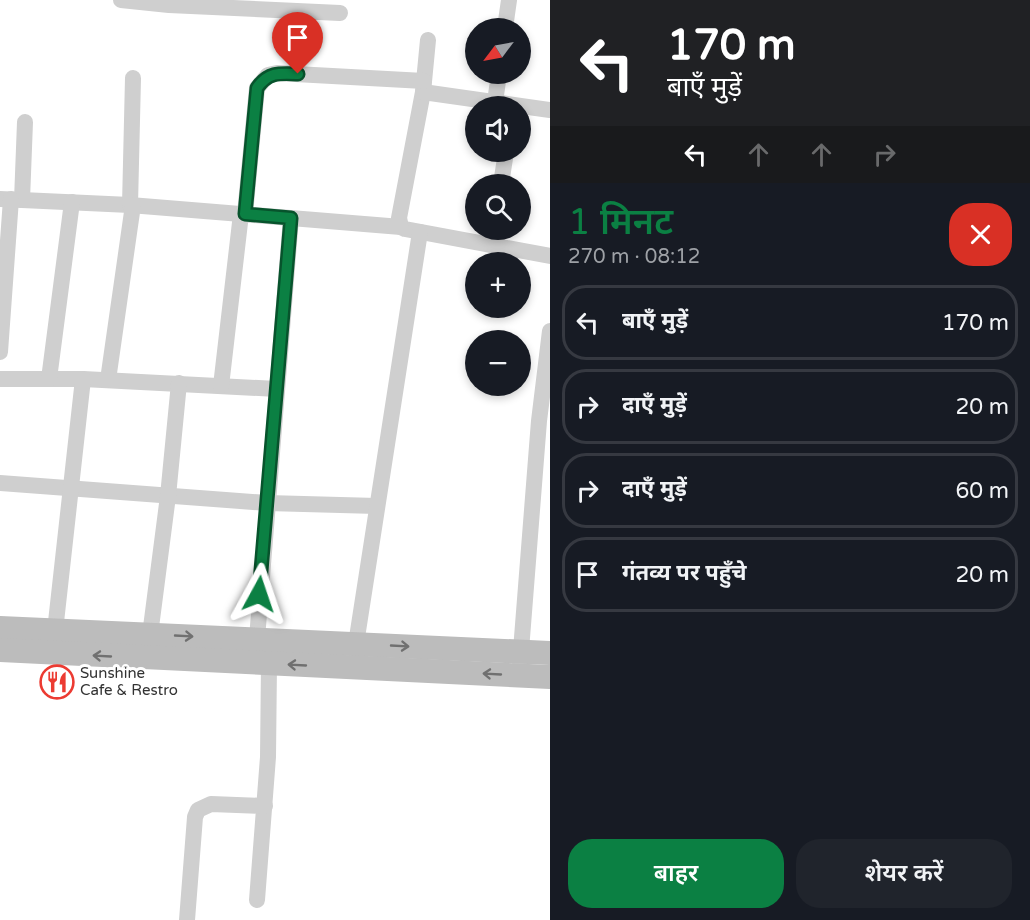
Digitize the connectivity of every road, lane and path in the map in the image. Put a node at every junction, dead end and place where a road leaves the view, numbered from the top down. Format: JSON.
{"nodes":[{"id":1,"x":121,"y":0,"type":"edge"},
{"id":2,"x":509,"y":0,"type":"edge"},
{"id":3,"x":340,"y":13,"type":"dead end"},
{"id":4,"x":507,"y":18,"type":"edge"},
{"id":5,"x":429,"y":40,"type":"dead end"},
{"id":6,"x":134,"y":78,"type":"dead end"},
{"id":7,"x":423,"y":87,"type":"junction"},
{"id":8,"x":466,"y":96,"type":"edge"},
{"id":9,"x":531,"y":108,"type":"edge"},
{"id":10,"x":550,"y":110,"type":"edge"},
{"id":11,"x":25,"y":122,"type":"dead end"},
{"id":12,"x":11,"y":199,"type":"edge"},
{"id":13,"x":72,"y":202,"type":"junction"},
{"id":14,"x":132,"y":205,"type":"junction"},
{"id":15,"x":243,"y":214,"type":"junction"},
{"id":16,"x":291,"y":218,"type":"junction"},
{"id":17,"x":401,"y":227,"type":"junction"},
{"id":18,"x":420,"y":232,"type":"junction"},
{"id":19,"x":465,"y":235,"type":"edge"},
{"id":20,"x":502,"y":240,"type":"edge"},
{"id":21,"x":550,"y":256,"type":"edge"},
{"id":22,"x":550,"y":331,"type":"edge"},
{"id":23,"x":0,"y":352,"type":"edge"},
{"id":24,"x":0,"y":379,"type":"edge"},
{"id":25,"x":49,"y":379,"type":"junction"},
{"id":26,"x":83,"y":379,"type":"junction"},
{"id":27,"x":108,"y":380,"type":"junction"},
{"id":28,"x":179,"y":383,"type":"junction"},
{"id":29,"x":221,"y":386,"type":"junction"},
{"id":30,"x":277,"y":389,"type":"junction"},
{"id":31,"x":0,"y":483,"type":"edge"},
{"id":32,"x":72,"y":488,"type":"junction"},
{"id":33,"x":168,"y":496,"type":"junction"},
{"id":34,"x":267,"y":503,"type":"junction"},
{"id":35,"x":377,"y":506,"type":"junction"},
{"id":36,"x":0,"y":628,"type":"edge"},
{"id":37,"x":150,"y":635,"type":"junction"},
{"id":38,"x":255,"y":639,"type":"junction"},
{"id":39,"x":54,"y":642,"type":"junction"},
{"id":40,"x":356,"y":644,"type":"junction"},
{"id":41,"x":0,"y":650,"type":"edge"},
{"id":42,"x":520,"y":652,"type":"junction"},
{"id":43,"x":550,"y":653,"type":"edge"},
{"id":44,"x":262,"y":664,"type":"junction"},
{"id":45,"x":519,"y":676,"type":"junction"},
{"id":46,"x":550,"y":677,"type":"edge"},
{"id":47,"x":265,"y":806,"type":"junction"},
{"id":48,"x":257,"y":900,"type":"dead end"},
{"id":49,"x":187,"y":920,"type":"edge"}],
"edges":[{"from":1,"to":3,"type":"street"},
{"from":2,"to":4,"type":"street"},
{"from":5,"to":7,"type":"street"},
{"from":6,"to":14,"type":"street"},
{"from":7,"to":8,"type":"street"},
{"from":7,"to":15,"type":"street"},
{"from":7,"to":17,"type":"street"},
{"from":9,"to":10,"type":"street"},
{"from":11,"to":12,"type":"street"},
{"from":12,"to":13,"type":"street"},
{"from":12,"to":23,"type":"street"},
{"from":13,"to":14,"type":"street"},
{"from":13,"to":25,"type":"street"},
{"from":14,"to":15,"type":"street"},
{"from":14,"to":27,"type":"street"},
{"from":15,"to":16,"type":"street"},
{"from":15,"to":29,"type":"street"},
{"from":16,"to":17,"type":"street"},
{"from":16,"to":30,"type":"street"},
{"from":17,"to":18,"type":"street"},
{"from":18,"to":19,"type":"street"},
{"from":18,"to":35,"type":"street"},
{"from":20,"to":21,"type":"street"},
{"from":22,"to":42,"type":"street"},
{"from":24,"to":25,"type":"street"},
{"from":25,"to":26,"type":"street"},
{"from":26,"to":27,"type":"street"},
{"from":26,"to":32,"type":"street"},
{"from":27,"to":28,"type":"street"},
{"from":28,"to":29,"type":"street"},
{"from":28,"to":33,"type":"street"},
{"from":29,"to":30,"type":"street"},
{"from":30,"to":34,"type":"street"},
{"from":31,"to":32,"type":"street"},
{"from":32,"to":33,"type":"street"},
{"from":32,"to":39,"type":"street"},
{"from":33,"to":34,"type":"street"},
{"from":33,"to":37,"type":"street"},
{"from":34,"to":35,"type":"street"},
{"from":34,"to":38,"type":"street"},
{"from":35,"to":40,"type":"street"},
{"from":36,"to":39,"type":"main road"},
{"from":37,"to":38,"type":"main road","one_way":true},
{"from":37,"to":39,"type":"main road"},
{"from":38,"to":40,"type":"main road"},
{"from":38,"to":44,"type":"street"},
{"from":39,"to":41,"type":"main road"},
{"from":44,"to":39,"type":"main road","one_way":true},
{"from":40,"to":42,"type":"main road","one_way":true},
{"from":42,"to":43,"type":"main road"},
{"from":42,"to":45,"type":"street"},
{"from":45,"to":44,"type":"main road","one_way":true},
{"from":44,"to":47,"type":"street"},
{"from":45,"to":46,"type":"main road"},
{"from":47,"to":48,"type":"street"},
{"from":47,"to":49,"type":"street"}]}
